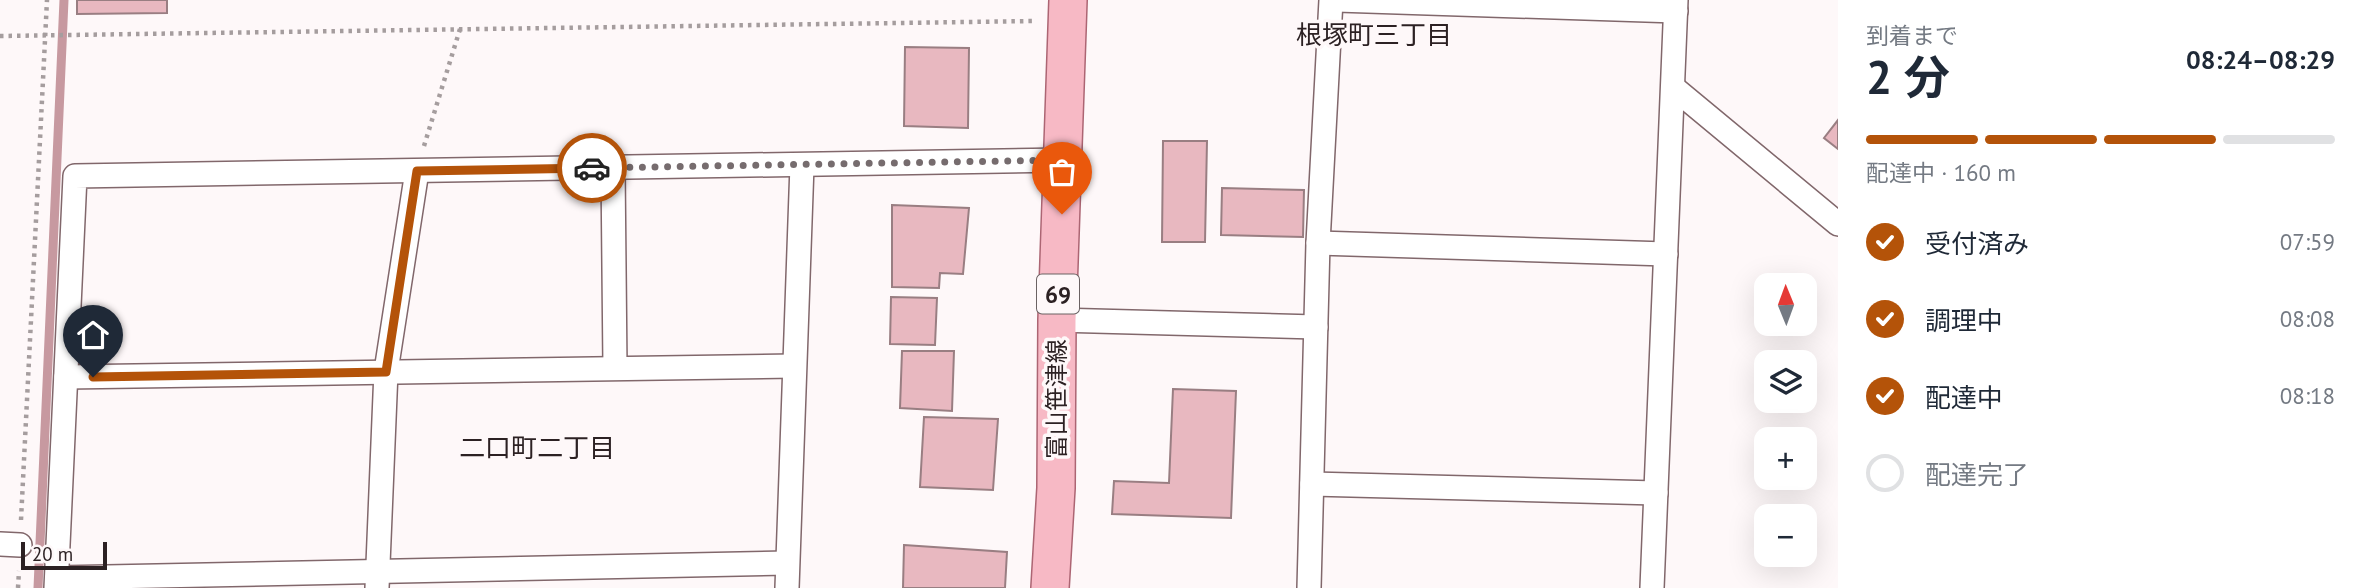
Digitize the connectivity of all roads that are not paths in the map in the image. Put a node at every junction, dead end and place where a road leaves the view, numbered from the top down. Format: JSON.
{"nodes":[{"id":1,"x":1331,"y":0,"type":"edge"},
{"id":2,"x":1337,"y":0,"type":"edge"},
{"id":3,"x":1676,"y":5,"type":"edge"},
{"id":4,"x":1054,"y":10,"type":"edge"},
{"id":5,"x":1674,"y":88,"type":"junction"},
{"id":6,"x":1064,"y":160,"type":"junction"},
{"id":7,"x":802,"y":165,"type":"junction"},
{"id":8,"x":613,"y":167,"type":"junction"},
{"id":9,"x":417,"y":171,"type":"junction"},
{"id":10,"x":1838,"y":224,"type":"edge"},
{"id":11,"x":1318,"y":243,"type":"junction"},
{"id":12,"x":1666,"y":254,"type":"junction"},
{"id":13,"x":1057,"y":320,"type":"junction"},
{"id":14,"x":1317,"y":327,"type":"junction"},
{"id":15,"x":794,"y":366,"type":"junction"},
{"id":16,"x":615,"y":368,"type":"junction"},
{"id":17,"x":386,"y":372,"type":"junction"},
{"id":18,"x":66,"y":377,"type":"junction"},
{"id":19,"x":1312,"y":484,"type":"junction"},
{"id":20,"x":1656,"y":493,"type":"junction"},
{"id":21,"x":788,"y":564,"type":"junction"},
{"id":22,"x":377,"y":580,"type":"edge"},
{"id":23,"x":56,"y":583,"type":"edge"},
{"id":24,"x":787,"y":588,"type":"edge"},
{"id":25,"x":1050,"y":588,"type":"edge"},
{"id":26,"x":1308,"y":588,"type":"edge"},
{"id":27,"x":1652,"y":588,"type":"edge"}],
"edges":[{"from":1,"to":11,"type":"street"},
{"from":2,"to":3,"type":"street"},
{"from":3,"to":5,"type":"street"},
{"from":4,"to":6,"type":"main road","name":"富山笹津線","number":"69"},
{"from":5,"to":10,"type":"street"},
{"from":5,"to":12,"type":"street"},
{"from":6,"to":7,"type":"street"},
{"from":6,"to":13,"type":"main road","name":"富山笹津線","number":"69"},
{"from":7,"to":8,"type":"street"},
{"from":7,"to":15,"type":"street"},
{"from":8,"to":9,"type":"street"},
{"from":8,"to":16,"type":"street"},
{"from":9,"to":17,"type":"street"},
{"from":9,"to":18,"type":"street"},
{"from":11,"to":12,"type":"street"},
{"from":11,"to":14,"type":"street"},
{"from":12,"to":20,"type":"street"},
{"from":13,"to":14,"type":"street"},
{"from":13,"to":25,"type":"main road","name":"富山笹津線","number":"69"},
{"from":14,"to":19,"type":"street"},
{"from":15,"to":16,"type":"street"},
{"from":15,"to":21,"type":"street"},
{"from":16,"to":17,"type":"street"},
{"from":17,"to":18,"type":"street"},
{"from":17,"to":22,"type":"street"},
{"from":18,"to":23,"type":"street"},
{"from":19,"to":20,"type":"street"},
{"from":19,"to":26,"type":"street"},
{"from":20,"to":27,"type":"street"},
{"from":21,"to":22,"type":"street"},
{"from":21,"to":24,"type":"street"},
{"from":22,"to":23,"type":"street"}]}
